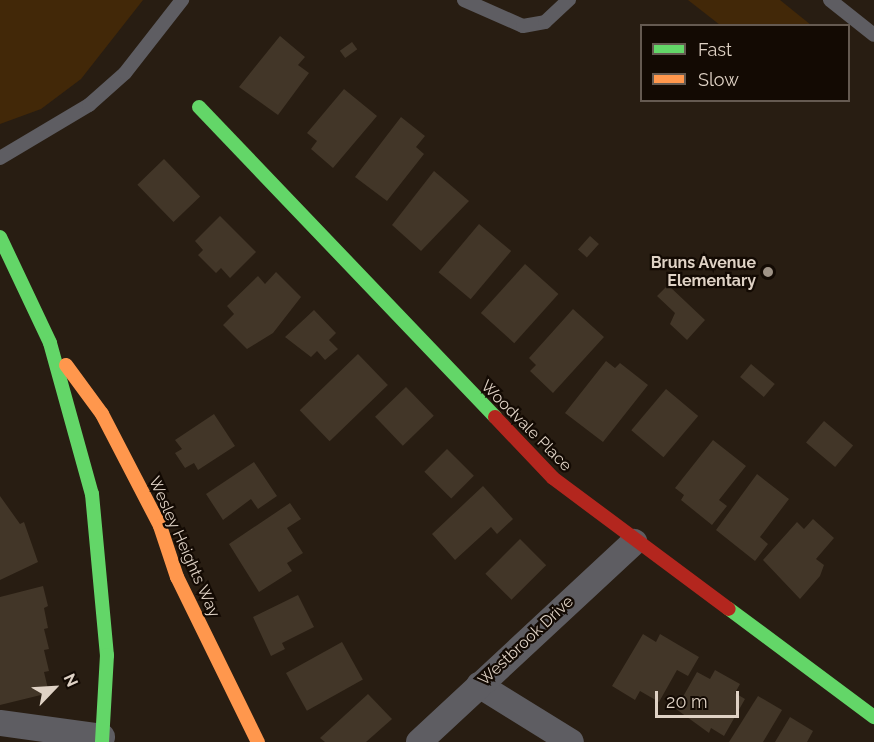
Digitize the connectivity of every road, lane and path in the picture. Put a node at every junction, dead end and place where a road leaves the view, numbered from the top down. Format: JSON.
{"nodes":[{"id":1,"x":182,"y":0,"type":"edge"},
{"id":2,"x":464,"y":0,"type":"edge"},
{"id":3,"x":569,"y":0,"type":"edge"},
{"id":4,"x":830,"y":0,"type":"edge"},
{"id":5,"x":874,"y":35,"type":"edge"},
{"id":6,"x":199,"y":107,"type":"dead end"},
{"id":7,"x":0,"y":158,"type":"edge"},
{"id":8,"x":0,"y":237,"type":"edge"},
{"id":9,"x":50,"y":343,"type":"junction"},
{"id":10,"x":634,"y":542,"type":"junction"},
{"id":11,"x":479,"y":685,"type":"junction"},
{"id":12,"x":874,"y":717,"type":"edge"},
{"id":13,"x":0,"y":723,"type":"edge"},
{"id":14,"x":102,"y":739,"type":"edge"},
{"id":15,"x":258,"y":742,"type":"edge"},
{"id":16,"x":419,"y":742,"type":"edge"},
{"id":17,"x":571,"y":742,"type":"edge"}],
"edges":[{"from":1,"to":7,"type":"lane"},
{"from":2,"to":3,"type":"lane"},
{"from":4,"to":5,"type":"lane"},
{"from":6,"to":10,"type":"street","name":"Woodvale Place"},
{"from":8,"to":9,"type":"street"},
{"from":9,"to":14,"type":"street"},
{"from":9,"to":15,"type":"street","name":"Wesley Heights Way"},
{"from":10,"to":11,"type":"street","name":"Westbrook Drive"},
{"from":10,"to":12,"type":"street","name":"Woodvale Place"},
{"from":11,"to":16,"type":"street","name":"Westbrook Drive"},
{"from":11,"to":17,"type":"street"},
{"from":13,"to":14,"type":"street"}]}
